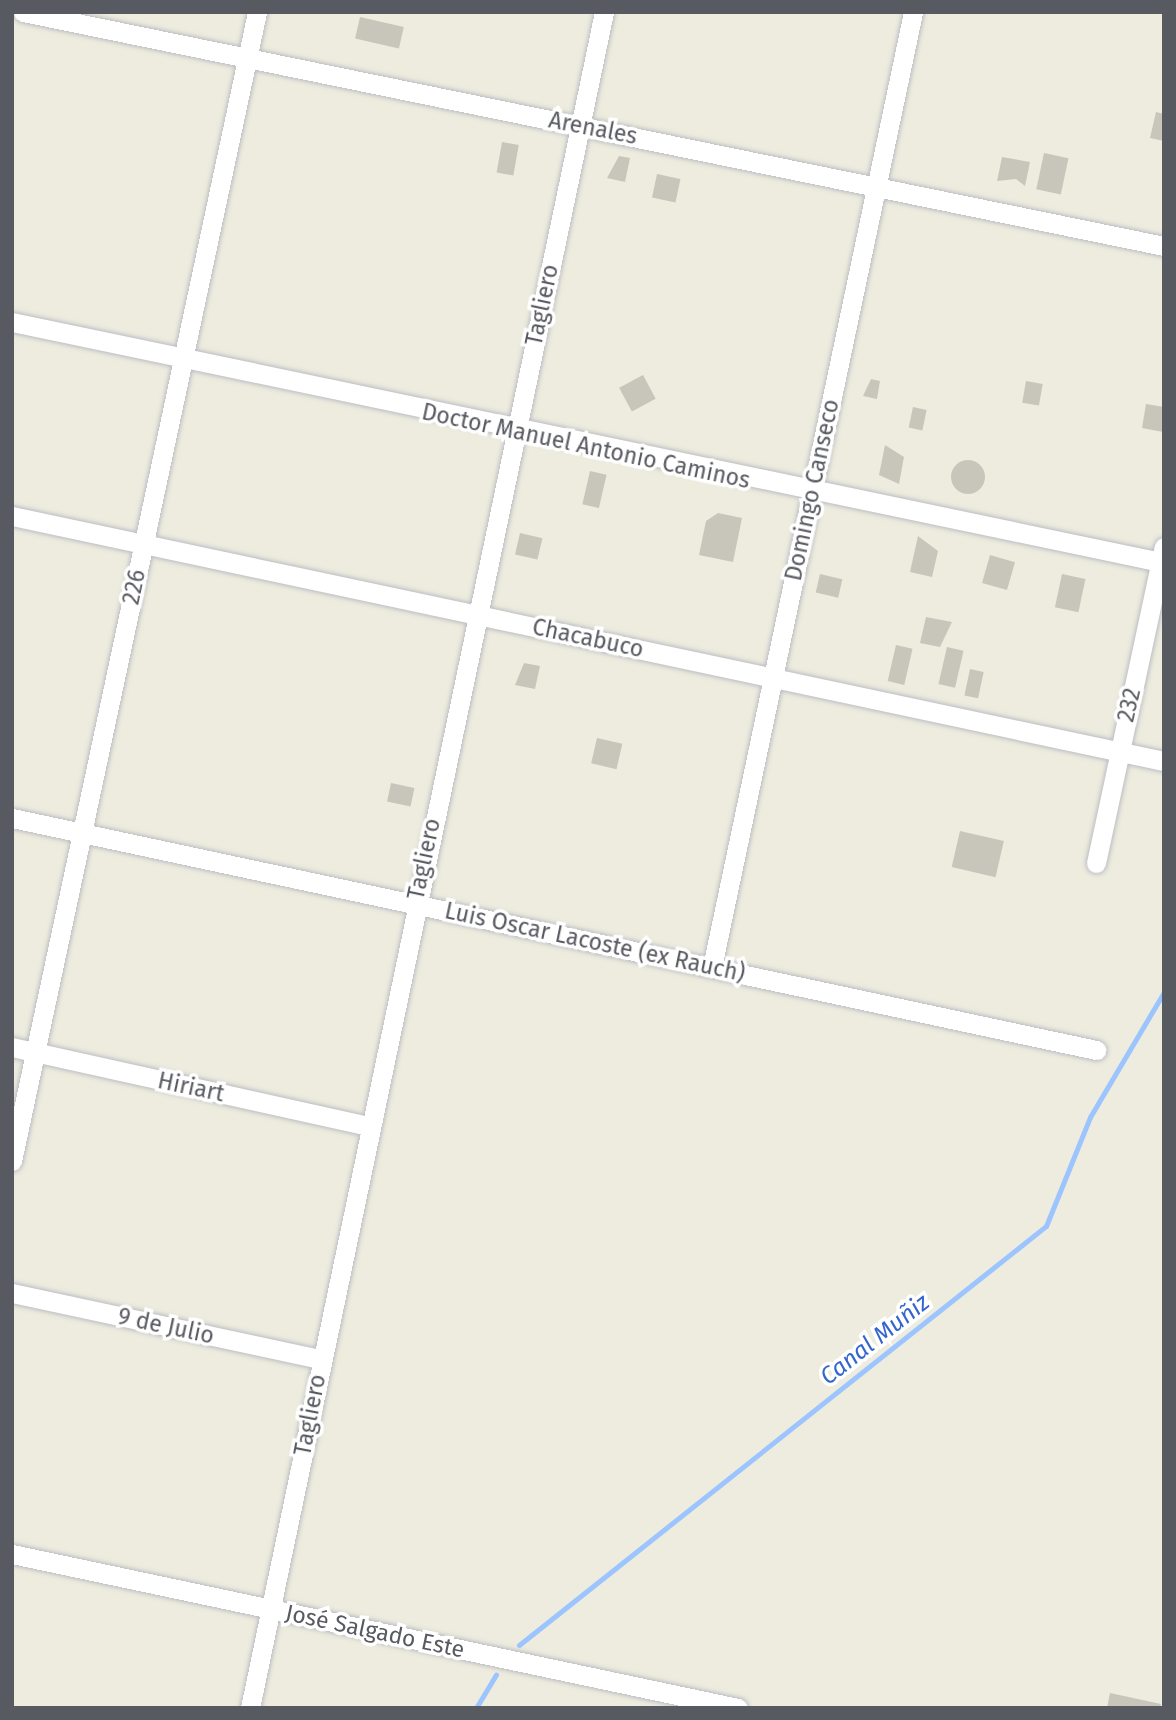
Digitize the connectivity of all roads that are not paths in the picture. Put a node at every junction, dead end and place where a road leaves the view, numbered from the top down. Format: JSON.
{"nodes":[{"id":1,"x":23,"y":12,"type":"edge"},
{"id":2,"x":257,"y":12,"type":"edge"},
{"id":3,"x":604,"y":12,"type":"edge"},
{"id":4,"x":913,"y":12,"type":"edge"},
{"id":5,"x":248,"y":59,"type":"junction"},
{"id":6,"x":581,"y":125,"type":"junction"},
{"id":7,"x":877,"y":186,"type":"junction"},
{"id":8,"x":1164,"y":246,"type":"edge"},
{"id":9,"x":12,"y":322,"type":"edge"},
{"id":10,"x":181,"y":359,"type":"junction"},
{"id":11,"x":516,"y":432,"type":"junction"},
{"id":12,"x":811,"y":494,"type":"junction"},
{"id":13,"x":12,"y":516,"type":"edge"},
{"id":14,"x":143,"y":544,"type":"junction"},
{"id":15,"x":1162,"y":555,"type":"edge"},
{"id":16,"x":476,"y":614,"type":"junction"},
{"id":17,"x":773,"y":677,"type":"junction"},
{"id":18,"x":1118,"y":751,"type":"junction"},
{"id":19,"x":1164,"y":761,"type":"edge"},
{"id":20,"x":12,"y":818,"type":"edge"},
{"id":21,"x":82,"y":833,"type":"junction"},
{"id":22,"x":1096,"y":863,"type":"dead end"},
{"id":23,"x":415,"y":904,"type":"junction"},
{"id":24,"x":712,"y":967,"type":"junction"},
{"id":25,"x":12,"y":1047,"type":"edge"},
{"id":26,"x":1096,"y":1050,"type":"dead end"},
{"id":27,"x":35,"y":1053,"type":"junction"},
{"id":28,"x":369,"y":1126,"type":"junction"},
{"id":29,"x":12,"y":1161,"type":"edge"},
{"id":30,"x":12,"y":1293,"type":"edge"},
{"id":31,"x":321,"y":1359,"type":"junction"},
{"id":32,"x":12,"y":1554,"type":"edge"},
{"id":33,"x":272,"y":1609,"type":"junction"},
{"id":34,"x":250,"y":1708,"type":"edge"},
{"id":35,"x":738,"y":1708,"type":"edge"}],
"edges":[{"from":1,"to":5,"type":"street","name":"Arenales"},
{"from":2,"to":5,"type":"street","name":"226"},
{"from":3,"to":6,"type":"street","name":"Tagliero"},
{"from":4,"to":7,"type":"street","name":"Domingo Canseco"},
{"from":5,"to":6,"type":"street","name":"Arenales"},
{"from":5,"to":10,"type":"street","name":"226"},
{"from":6,"to":7,"type":"street","name":"Arenales"},
{"from":6,"to":11,"type":"street","name":"Tagliero"},
{"from":7,"to":8,"type":"street","name":"Arenales"},
{"from":7,"to":12,"type":"street","name":"Domingo Canseco"},
{"from":9,"to":10,"type":"street","name":"Doctor Manuel Antonio Caminos"},
{"from":10,"to":11,"type":"street","name":"Doctor Manuel Antonio Caminos"},
{"from":10,"to":14,"type":"street","name":"226"},
{"from":11,"to":12,"type":"street","name":"Doctor Manuel Antonio Caminos"},
{"from":11,"to":16,"type":"street","name":"Tagliero"},
{"from":12,"to":15,"type":"street","name":"Doctor Manuel Antonio Caminos"},
{"from":12,"to":17,"type":"street","name":"Domingo Canseco"},
{"from":13,"to":14,"type":"street","name":"Chacabuco"},
{"from":14,"to":16,"type":"street","name":"Chacabuco"},
{"from":14,"to":21,"type":"street","name":"226"},
{"from":15,"to":18,"type":"street","name":"232"},
{"from":16,"to":17,"type":"street","name":"Chacabuco"},
{"from":16,"to":23,"type":"street","name":"Tagliero"},
{"from":17,"to":18,"type":"street","name":"Chacabuco"},
{"from":17,"to":24,"type":"street","name":"Domingo Canseco"},
{"from":18,"to":19,"type":"street","name":"Chacabuco"},
{"from":18,"to":22,"type":"street","name":"232"},
{"from":20,"to":21,"type":"street","name":"Luis Oscar Lacoste (ex Rauch)"},
{"from":21,"to":23,"type":"street","name":"Luis Oscar Lacoste (ex Rauch)"},
{"from":21,"to":27,"type":"street","name":"226"},
{"from":23,"to":24,"type":"street","name":"Luis Oscar Lacoste (ex Rauch)"},
{"from":23,"to":28,"type":"street","name":"Tagliero"},
{"from":24,"to":26,"type":"street","name":"Luis Oscar Lacoste (ex Rauch)"},
{"from":25,"to":27,"type":"street","name":"Hiriart"},
{"from":27,"to":28,"type":"street","name":"Hiriart"},
{"from":27,"to":29,"type":"street","name":"226"},
{"from":28,"to":31,"type":"street","name":"Tagliero"},
{"from":30,"to":31,"type":"street","name":"9 de Julio"},
{"from":31,"to":33,"type":"street","name":"Tagliero"},
{"from":32,"to":33,"type":"street","name":"José Salgado Este"},
{"from":33,"to":34,"type":"street","name":"Tagliero"},
{"from":33,"to":35,"type":"street","name":"José Salgado Este"}]}
